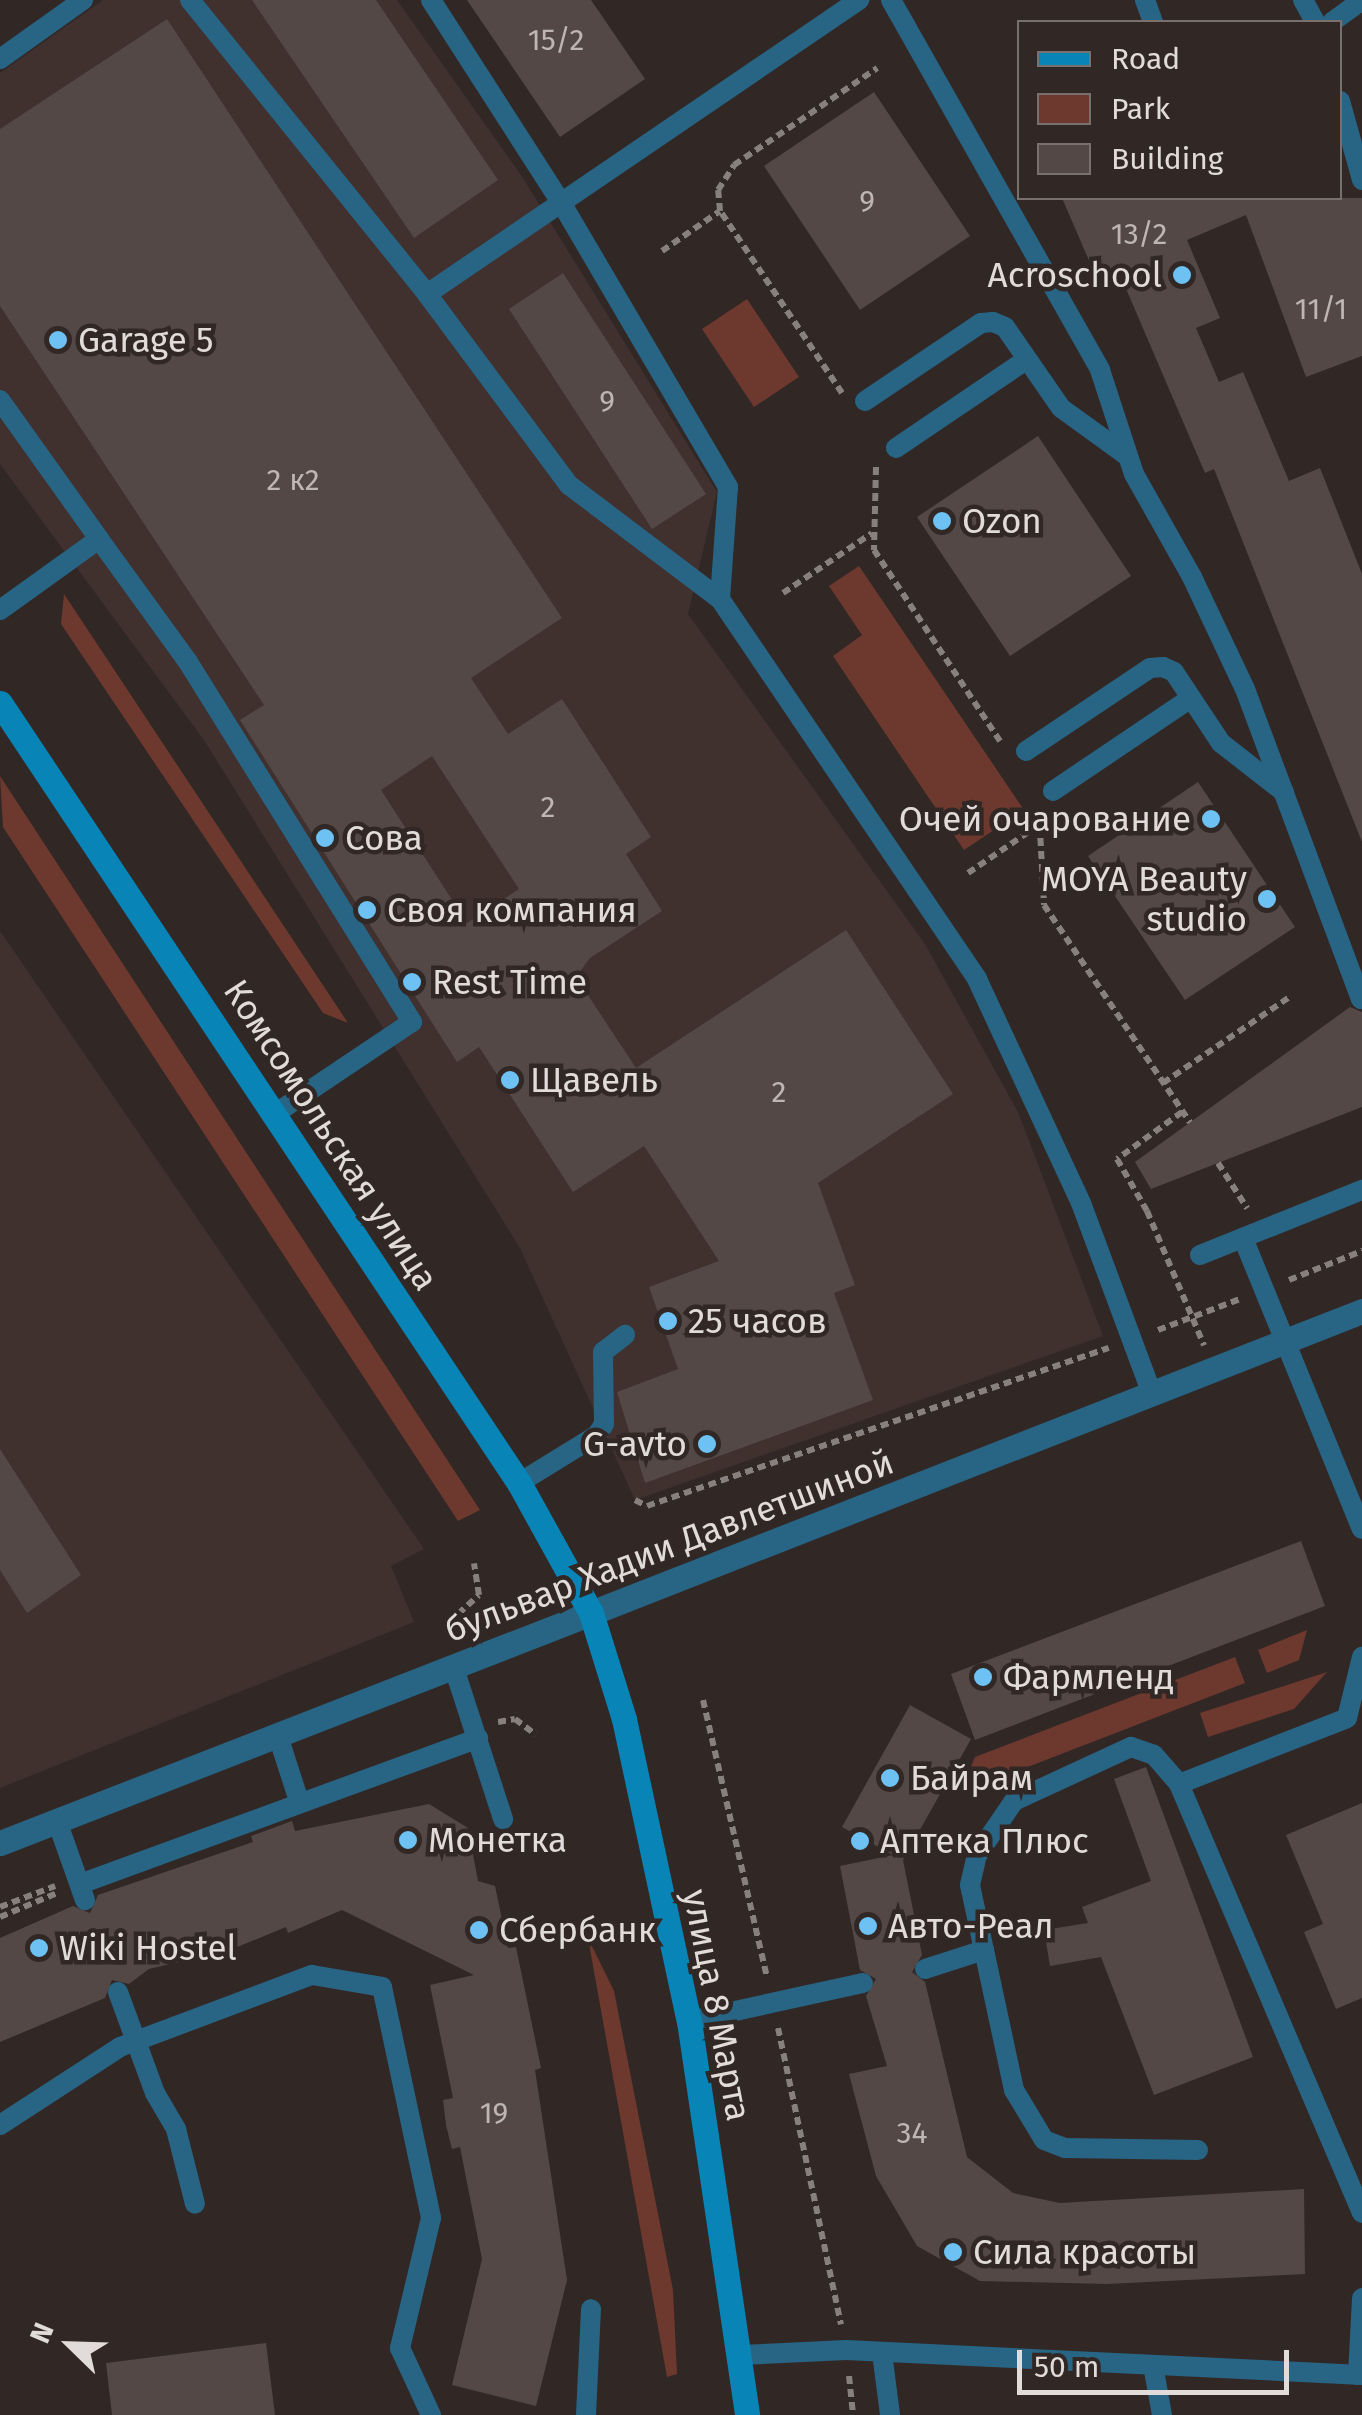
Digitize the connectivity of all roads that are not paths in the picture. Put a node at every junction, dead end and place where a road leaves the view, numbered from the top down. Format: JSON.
{"nodes":[{"id":1,"x":83,"y":0,"type":"edge"},
{"id":2,"x":190,"y":0,"type":"edge"},
{"id":3,"x":431,"y":0,"type":"edge"},
{"id":4,"x":859,"y":0,"type":"edge"},
{"id":5,"x":891,"y":0,"type":"edge"},
{"id":6,"x":1362,"y":0,"type":"edge"},
{"id":7,"x":1335,"y":20,"type":"edge"},
{"id":8,"x":0,"y":60,"type":"edge"},
{"id":9,"x":1342,"y":107,"type":"edge"},
{"id":10,"x":1362,"y":180,"type":"edge"},
{"id":11,"x":562,"y":204,"type":"junction"},
{"id":12,"x":427,"y":294,"type":"junction"},
{"id":13,"x":1026,"y":360,"type":"junction"},
{"id":14,"x":0,"y":400,"type":"edge"},
{"id":15,"x":859,"y":405,"type":"road end"},
{"id":16,"x":886,"y":450,"type":"road end"},
{"id":17,"x":1126,"y":455,"type":"junction"},
{"id":18,"x":99,"y":539,"type":"junction"},
{"id":19,"x":720,"y":599,"type":"junction"},
{"id":20,"x":0,"y":610,"type":"edge"},
{"id":21,"x":1191,"y":698,"type":"junction"},
{"id":22,"x":0,"y":703,"type":"edge"},
{"id":23,"x":1026,"y":751,"type":"dead end"},
{"id":24,"x":1284,"y":792,"type":"junction"},
{"id":25,"x":1045,"y":796,"type":"road end"},
{"id":26,"x":1361,"y":999,"type":"edge"},
{"id":27,"x":276,"y":1114,"type":"junction"},
{"id":28,"x":1362,"y":1190,"type":"edge"},
{"id":29,"x":1252,"y":1234,"type":"junction"},
{"id":30,"x":1200,"y":1255,"type":"dead end"},
{"id":31,"x":1362,"y":1311,"type":"edge"},
{"id":32,"x":625,"y":1335,"type":"dead end"},
{"id":33,"x":1287,"y":1340,"type":"junction"},
{"id":34,"x":1152,"y":1394,"type":"junction"},
{"id":35,"x":519,"y":1483,"type":"junction"},
{"id":36,"x":1362,"y":1530,"type":"edge"},
{"id":37,"x":590,"y":1614,"type":"junction"},
{"id":38,"x":1362,"y":1657,"type":"edge"},
{"id":39,"x":454,"y":1668,"type":"junction"},
{"id":40,"x":278,"y":1736,"type":"junction"},
{"id":41,"x":478,"y":1738,"type":"junction"},
{"id":42,"x":1179,"y":1784,"type":"junction"},
{"id":43,"x":299,"y":1801,"type":"junction"},
{"id":44,"x":503,"y":1818,"type":"dead end"},
{"id":45,"x":57,"y":1821,"type":"junction"},
{"id":46,"x":0,"y":1843,"type":"edge"},
{"id":47,"x":984,"y":1950,"type":"junction"},
{"id":48,"x":925,"y":1969,"type":"dead end"},
{"id":49,"x":863,"y":1983,"type":"dead end"},
{"id":50,"x":118,"y":1992,"type":"dead end"},
{"id":51,"x":689,"y":2022,"type":"junction"},
{"id":52,"x":139,"y":2040,"type":"junction"},
{"id":53,"x":0,"y":2125,"type":"edge"},
{"id":54,"x":1198,"y":2150,"type":"dead end"},
{"id":55,"x":196,"y":2204,"type":"dead end"},
{"id":56,"x":1362,"y":2213,"type":"edge"},
{"id":57,"x":1362,"y":2298,"type":"edge"},
{"id":58,"x":591,"y":2308,"type":"dead end"},
{"id":59,"x":882,"y":2354,"type":"junction"},
{"id":60,"x":742,"y":2355,"type":"junction"},
{"id":61,"x":1153,"y":2364,"type":"junction"},
{"id":62,"x":1360,"y":2375,"type":"edge"},
{"id":63,"x":432,"y":2415,"type":"edge"},
{"id":64,"x":586,"y":2415,"type":"edge"},
{"id":65,"x":747,"y":2415,"type":"edge"},
{"id":66,"x":890,"y":2415,"type":"edge"},
{"id":67,"x":1162,"y":2415,"type":"edge"}],
"edges":[{"from":1,"to":8,"type":"lane"},
{"from":2,"to":12,"type":"lane"},
{"from":3,"to":11,"type":"lane"},
{"from":4,"to":11,"type":"lane"},
{"from":5,"to":17,"type":"lane"},
{"from":6,"to":7,"type":"lane"},
{"from":9,"to":10,"type":"lane"},
{"from":11,"to":12,"type":"lane"},
{"from":11,"to":19,"type":"lane"},
{"from":12,"to":19,"type":"lane"},
{"from":13,"to":15,"type":"lane"},
{"from":13,"to":16,"type":"lane"},
{"from":13,"to":17,"type":"lane"},
{"from":14,"to":18,"type":"lane"},
{"from":17,"to":24,"type":"lane"},
{"from":18,"to":20,"type":"lane"},
{"from":18,"to":27,"type":"lane"},
{"from":19,"to":34,"type":"lane"},
{"from":21,"to":23,"type":"lane"},
{"from":21,"to":24,"type":"lane"},
{"from":21,"to":25,"type":"lane"},
{"from":22,"to":27,"type":"main road","name":"Комсомольская улица"},
{"from":24,"to":26,"type":"lane"},
{"from":27,"to":35,"type":"main road","name":"Комсомольская улица"},
{"from":28,"to":29,"type":"lane"},
{"from":29,"to":30,"type":"lane"},
{"from":29,"to":33,"type":"lane"},
{"from":31,"to":33,"type":"street","name":"бульвар Хадии Давлетшиной"},
{"from":32,"to":35,"type":"lane"},
{"from":33,"to":34,"type":"street","name":"бульвар Хадии Давлетшиной"},
{"from":33,"to":36,"type":"lane"},
{"from":34,"to":37,"type":"street","name":"бульвар Хадии Давлетшиной"},
{"from":35,"to":37,"type":"main road","name":"Комсомольская улица"},
{"from":37,"to":39,"type":"street","name":"бульвар Хадии Давлетшиной"},
{"from":37,"to":51,"type":"main road","name":"улица 8 Марта"},
{"from":38,"to":42,"type":"lane"},
{"from":39,"to":40,"type":"street","name":"бульвар Хадии Давлетшиной"},
{"from":39,"to":41,"type":"lane"},
{"from":40,"to":43,"type":"lane"},
{"from":40,"to":45,"type":"street","name":"бульвар Хадии Давлетшиной"},
{"from":41,"to":43,"type":"lane"},
{"from":41,"to":44,"type":"lane"},
{"from":42,"to":47,"type":"lane"},
{"from":42,"to":56,"type":"lane"},
{"from":43,"to":45,"type":"lane"},
{"from":45,"to":46,"type":"street","name":"бульвар Хадии Давлетшиной"},
{"from":47,"to":48,"type":"lane"},
{"from":47,"to":54,"type":"lane"},
{"from":49,"to":51,"type":"lane"},
{"from":50,"to":52,"type":"lane"},
{"from":51,"to":60,"type":"main road","name":"улица 8 Марта"},
{"from":52,"to":53,"type":"lane"},
{"from":52,"to":55,"type":"lane"},
{"from":52,"to":63,"type":"lane"},
{"from":57,"to":62,"type":"lane"},
{"from":58,"to":64,"type":"lane"},
{"from":59,"to":60,"type":"lane"},
{"from":59,"to":61,"type":"lane"},
{"from":59,"to":66,"type":"lane"},
{"from":60,"to":65,"type":"main road","name":"улица 8 Марта"},
{"from":61,"to":62,"type":"lane"},
{"from":61,"to":67,"type":"lane"}]}
